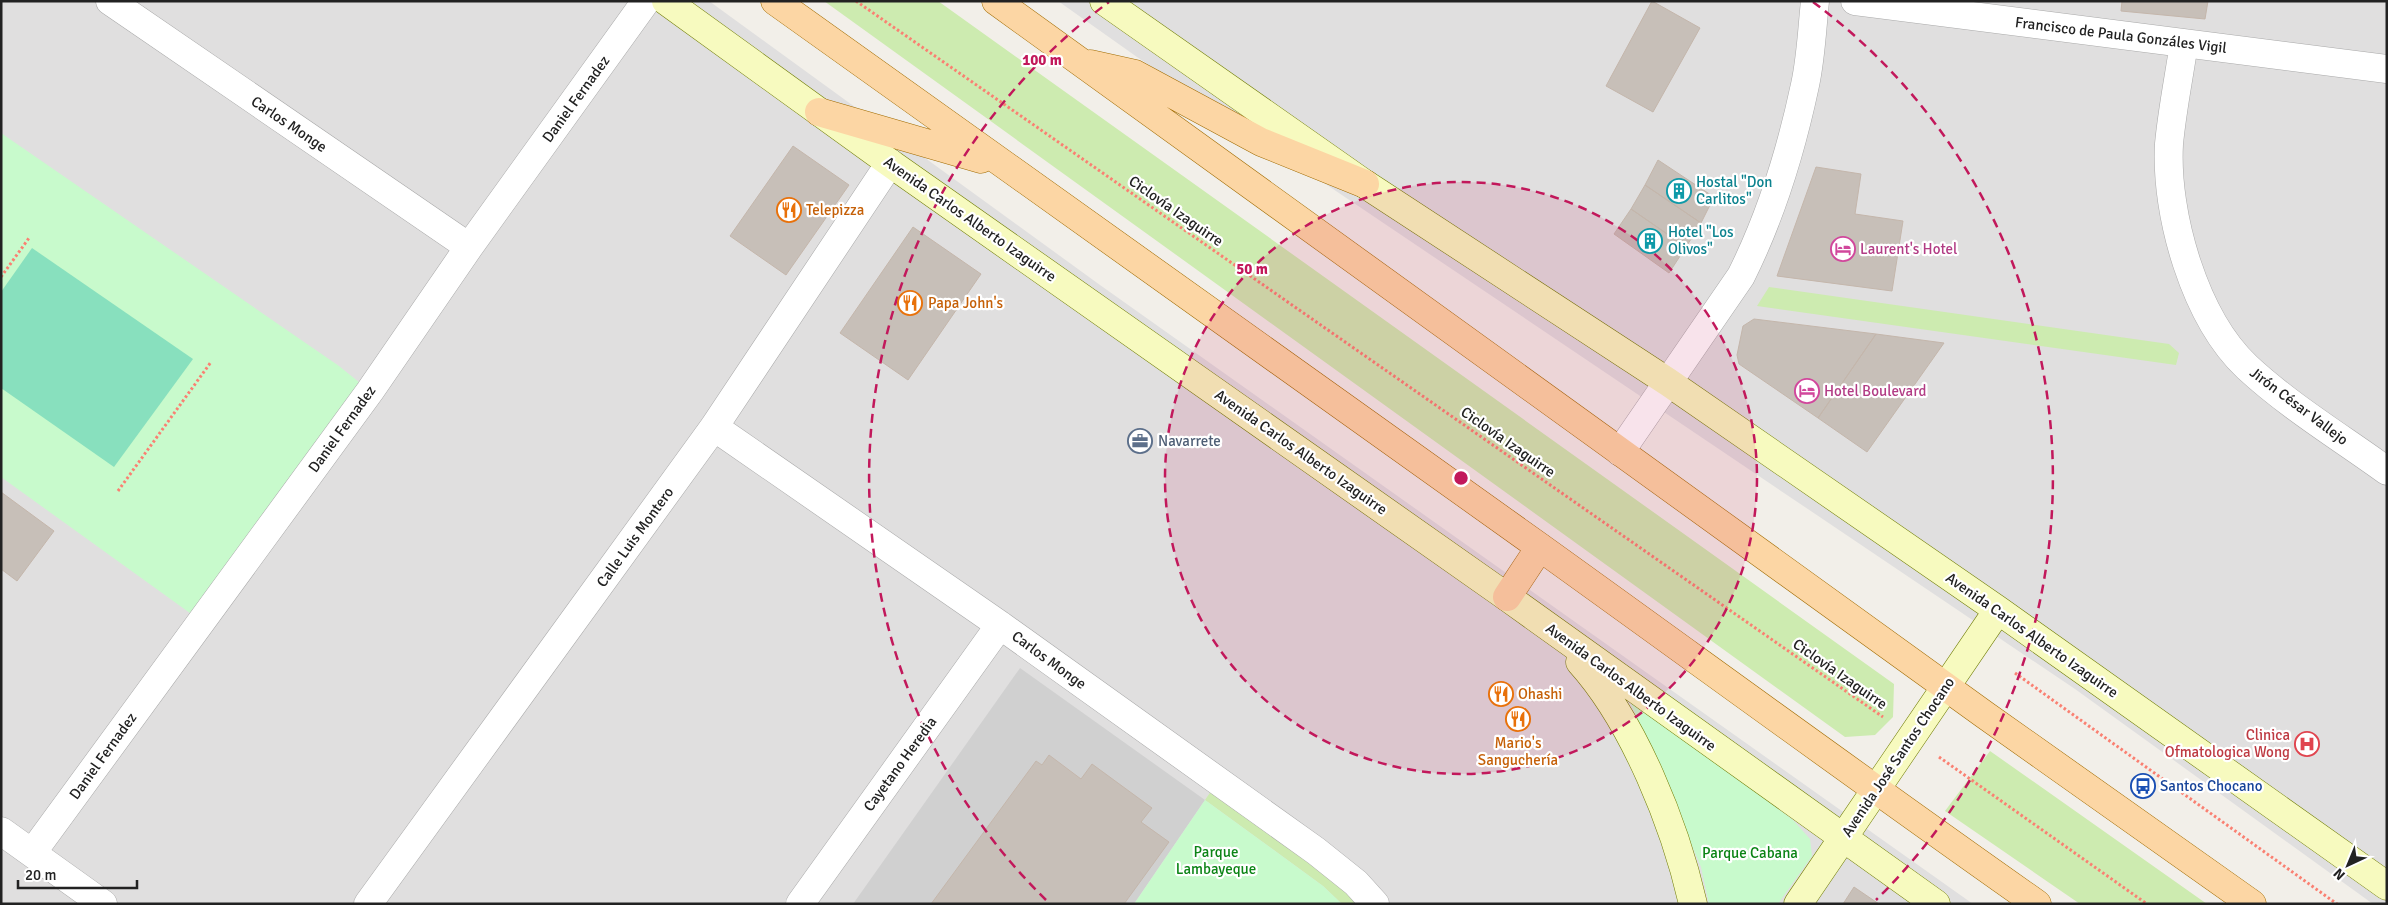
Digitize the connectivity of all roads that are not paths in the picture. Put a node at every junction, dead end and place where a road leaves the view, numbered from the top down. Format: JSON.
{"nodes":[{"id":1,"x":110,"y":1,"type":"edge"},
{"id":2,"x":646,"y":1,"type":"edge"},
{"id":3,"x":666,"y":1,"type":"edge"},
{"id":4,"x":775,"y":1,"type":"edge"},
{"id":5,"x":996,"y":1,"type":"edge"},
{"id":6,"x":1104,"y":1,"type":"edge"},
{"id":7,"x":1815,"y":1,"type":"edge"},
{"id":8,"x":1856,"y":1,"type":"edge"},
{"id":9,"x":2184,"y":43,"type":"junction"},
{"id":10,"x":1079,"y":62,"type":"junction"},
{"id":11,"x":2387,"y":69,"type":"edge"},
{"id":12,"x":819,"y":112,"type":"junction"},
{"id":13,"x":890,"y":163,"type":"junction"},
{"id":14,"x":999,"y":164,"type":"junction"},
{"id":15,"x":1365,"y":184,"type":"junction"},
{"id":16,"x":469,"y":247,"type":"junction"},
{"id":17,"x":1668,"y":382,"type":"junction"},
{"id":18,"x":714,"y":427,"type":"junction"},
{"id":19,"x":1620,"y":452,"type":"junction"},
{"id":20,"x":2387,"y":471,"type":"edge"},
{"id":21,"x":1540,"y":547,"type":"junction"},
{"id":22,"x":1507,"y":597,"type":"junction"},
{"id":23,"x":1998,"y":610,"type":"junction"},
{"id":24,"x":1000,"y":625,"type":"junction"},
{"id":25,"x":1553,"y":631,"type":"junction"},
{"id":26,"x":1946,"y":685,"type":"junction"},
{"id":27,"x":1875,"y":790,"type":"junction"},
{"id":28,"x":1,"y":830,"type":"edge"},
{"id":29,"x":1842,"y":839,"type":"junction"},
{"id":30,"x":32,"y":853,"type":"junction"},
{"id":31,"x":2387,"y":886,"type":"edge"},
{"id":32,"x":103,"y":904,"type":"edge"},
{"id":33,"x":368,"y":904,"type":"edge"},
{"id":34,"x":800,"y":904,"type":"edge"},
{"id":35,"x":1375,"y":904,"type":"edge"},
{"id":36,"x":1693,"y":904,"type":"edge"},
{"id":37,"x":1798,"y":904,"type":"edge"},
{"id":38,"x":1936,"y":904,"type":"edge"},
{"id":39,"x":2037,"y":904,"type":"edge"},
{"id":40,"x":2252,"y":904,"type":"edge"}],
"edges":[{"from":1,"to":16,"type":"street","name":"Carlos Monge"},
{"from":2,"to":16,"type":"street","name":"Daniel Fernadez"},
{"from":3,"to":12,"type":"street","name":"Avenida Carlos Alberto Izaguirre"},
{"from":4,"to":14,"type":"main road"},
{"from":5,"to":10,"type":"main road"},
{"from":6,"to":15,"type":"street","name":"Avenida Carlos Alberto Izaguirre"},
{"from":7,"to":17,"type":"street"},
{"from":8,"to":9,"type":"street","name":"Francisco de Paula Gonzáles Vigil"},
{"from":9,"to":11,"type":"street","name":"Francisco de Paula Gonzáles Vigil"},
{"from":9,"to":20,"type":"street","name":"Jirón César Vallejo"},
{"from":10,"to":15,"type":"main road"},
{"from":10,"to":19,"type":"main road"},
{"from":12,"to":13,"type":"street","name":"Avenida Carlos Alberto Izaguirre"},
{"from":12,"to":14,"type":"main road"},
{"from":13,"to":18,"type":"street","name":"Calle Luis Montero"},
{"from":13,"to":22,"type":"street","name":"Avenida Carlos Alberto Izaguirre"},
{"from":14,"to":21,"type":"main road"},
{"from":15,"to":17,"type":"street","name":"Avenida Carlos Alberto Izaguirre"},
{"from":16,"to":30,"type":"street","name":"Daniel Fernadez"},
{"from":17,"to":19,"type":"street"},
{"from":17,"to":23,"type":"street","name":"Avenida Carlos Alberto Izaguirre"},
{"from":18,"to":24,"type":"street","name":"Carlos Monge"},
{"from":18,"to":33,"type":"street","name":"Calle Luis Montero"},
{"from":19,"to":26,"type":"main road"},
{"from":21,"to":22,"type":"main road"},
{"from":21,"to":27,"type":"main road"},
{"from":22,"to":25,"type":"street","name":"Avenida Carlos Alberto Izaguirre"},
{"from":23,"to":26,"type":"street","name":"Avenida José Santos Chocano"},
{"from":23,"to":31,"type":"street","name":"Avenida Carlos Alberto Izaguirre"},
{"from":24,"to":34,"type":"street","name":"Cayetano Heredia"},
{"from":24,"to":35,"type":"street","name":"Carlos Monge"},
{"from":25,"to":29,"type":"street","name":"Avenida Carlos Alberto Izaguirre"},
{"from":25,"to":36,"type":"street"},
{"from":26,"to":27,"type":"street","name":"Avenida José Santos Chocano"},
{"from":26,"to":40,"type":"main road"},
{"from":27,"to":29,"type":"street","name":"Avenida José Santos Chocano"},
{"from":27,"to":39,"type":"main road"},
{"from":28,"to":30,"type":"street"},
{"from":29,"to":37,"type":"street","name":"Avenida José Santos Chocano"},
{"from":29,"to":38,"type":"street","name":"Avenida Carlos Alberto Izaguirre"},
{"from":30,"to":32,"type":"street"}]}
